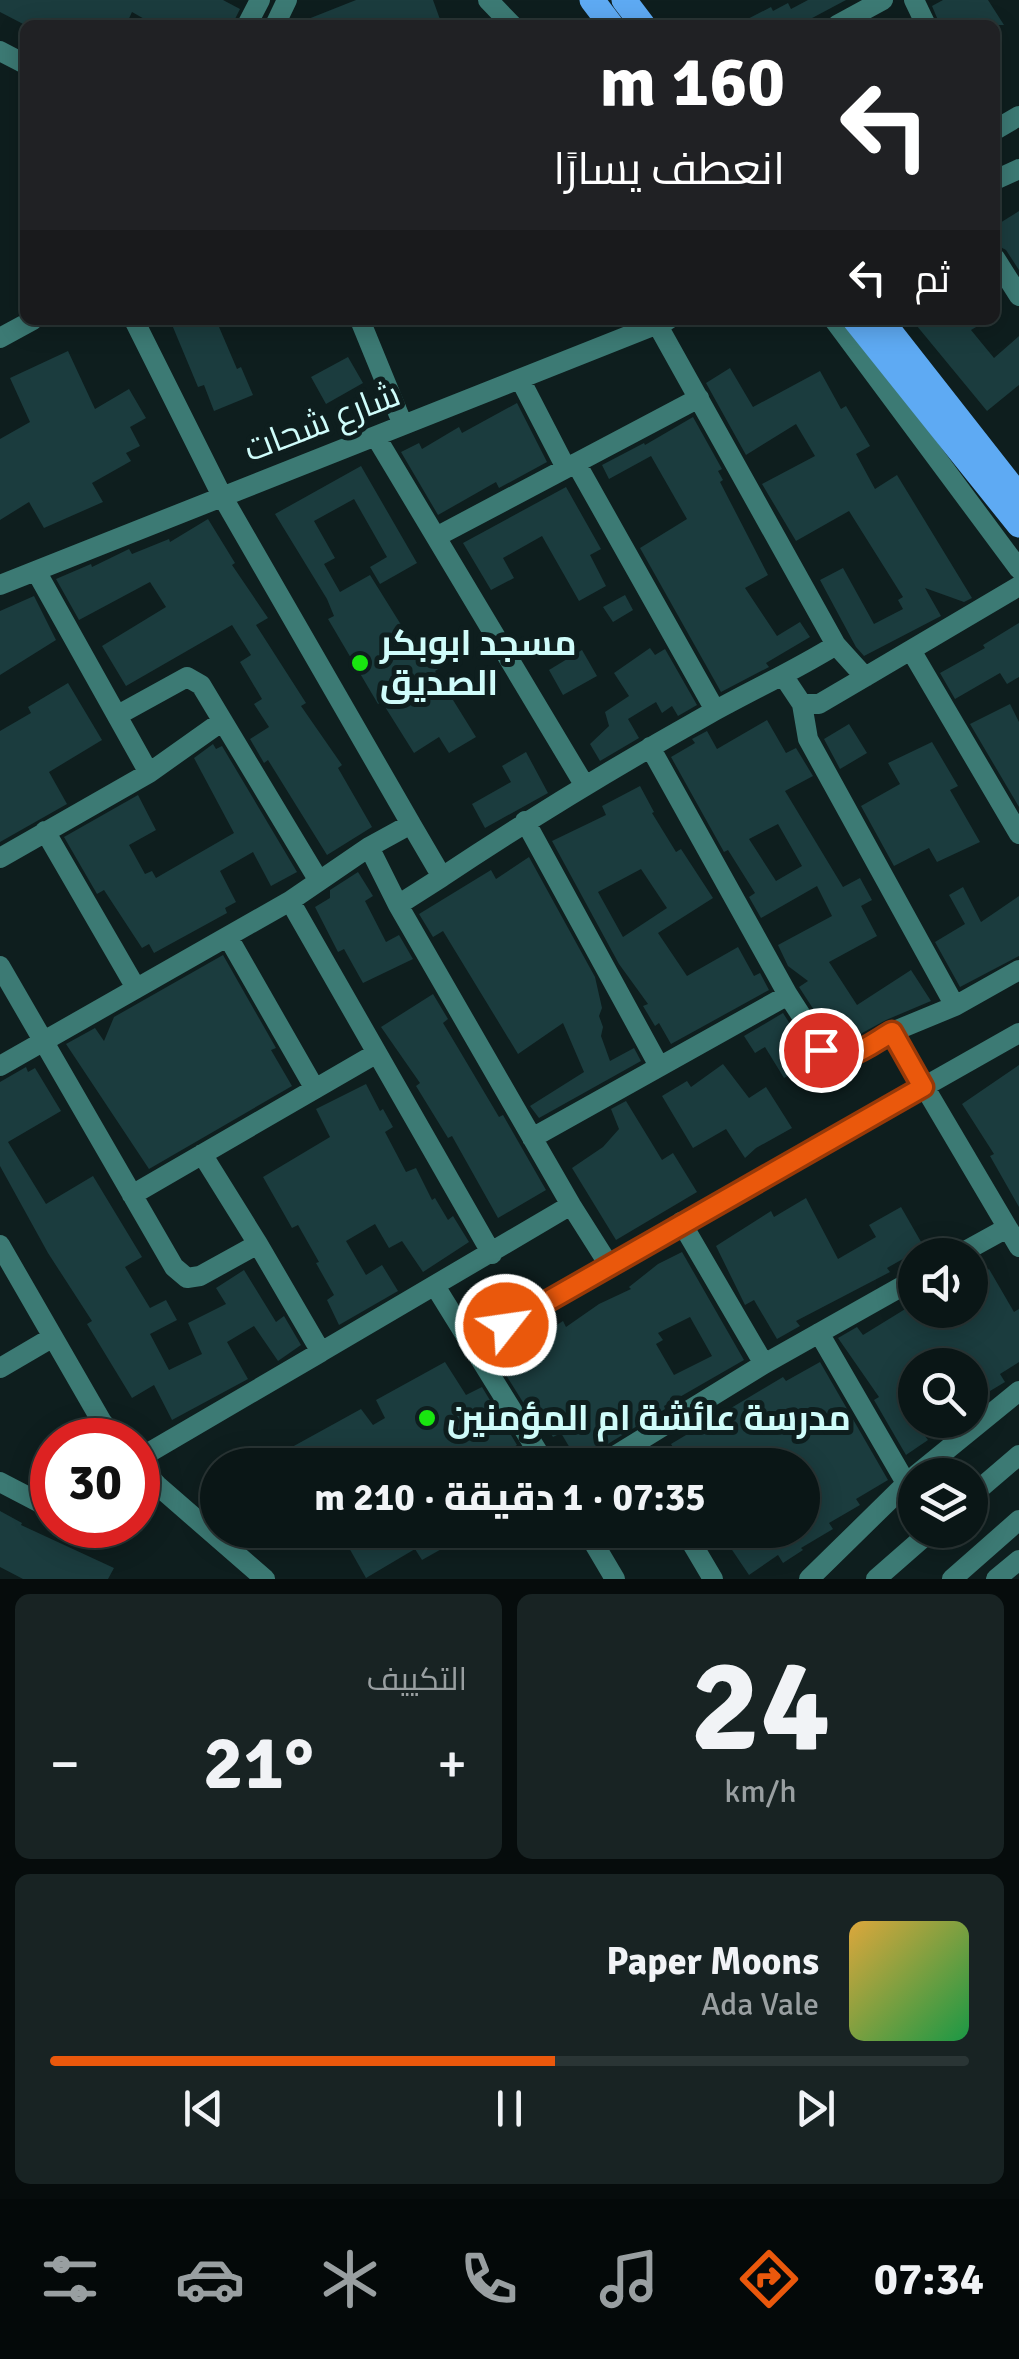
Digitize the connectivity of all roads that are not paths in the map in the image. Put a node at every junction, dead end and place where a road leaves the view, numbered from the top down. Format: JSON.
{"nodes":[{"id":1,"x":488,"y":0,"type":"edge"},
{"id":2,"x":592,"y":0,"type":"edge"},
{"id":3,"x":624,"y":0,"type":"edge"},
{"id":4,"x":883,"y":0,"type":"edge"},
{"id":5,"x":507,"y":20,"type":"edge"},
{"id":6,"x":607,"y":20,"type":"edge"},
{"id":7,"x":639,"y":20,"type":"edge"},
{"id":8,"x":846,"y":20,"type":"edge"},
{"id":9,"x":1000,"y":266,"type":"edge"},
{"id":10,"x":1019,"y":296,"type":"edge"},
{"id":11,"x":24,"y":325,"type":"edge"},
{"id":12,"x":136,"y":325,"type":"edge"},
{"id":13,"x":362,"y":325,"type":"edge"},
{"id":14,"x":655,"y":325,"type":"edge"},
{"id":15,"x":664,"y":325,"type":"edge"},
{"id":16,"x":838,"y":325,"type":"edge"},
{"id":17,"x":859,"y":325,"type":"edge"},
{"id":18,"x":885,"y":325,"type":"edge"},
{"id":19,"x":0,"y":338,"type":"edge"},
{"id":20,"x":520,"y":379,"type":"junction"},
{"id":21,"x":699,"y":398,"type":"junction"},
{"id":22,"x":403,"y":426,"type":"junction"},
{"id":23,"x":376,"y":438,"type":"junction"},
{"id":24,"x":571,"y":465,"type":"junction"},
{"id":25,"x":222,"y":496,"type":"junction"},
{"id":26,"x":1019,"y":496,"type":"edge"},
{"id":27,"x":1019,"y":525,"type":"edge"},
{"id":28,"x":436,"y":538,"type":"junction"},
{"id":29,"x":1019,"y":569,"type":"edge"},
{"id":30,"x":36,"y":571,"type":"junction"},
{"id":31,"x":0,"y":585,"type":"edge"},
{"id":32,"x":1019,"y":586,"type":"edge"},
{"id":33,"x":836,"y":644,"type":"junction"},
{"id":34,"x":912,"y":652,"type":"junction"},
{"id":35,"x":865,"y":677,"type":"junction"},
{"id":36,"x":784,"y":678,"type":"junction"},
{"id":37,"x":802,"y":704,"type":"junction"},
{"id":38,"x":715,"y":710,"type":"junction"},
{"id":39,"x":118,"y":715,"type":"junction"},
{"id":40,"x":221,"y":722,"type":"junction"},
{"id":41,"x":650,"y":747,"type":"junction"},
{"id":42,"x":149,"y":773,"type":"junction"},
{"id":43,"x":585,"y":786,"type":"junction"},
{"id":44,"x":525,"y":821,"type":"junction"},
{"id":45,"x":411,"y":824,"type":"junction"},
{"id":46,"x":45,"y":831,"type":"junction"},
{"id":47,"x":1019,"y":834,"type":"edge"},
{"id":48,"x":369,"y":847,"type":"junction"},
{"id":49,"x":0,"y":858,"type":"edge"},
{"id":50,"x":442,"y":877,"type":"junction"},
{"id":51,"x":320,"y":881,"type":"junction"},
{"id":52,"x":290,"y":901,"type":"junction"},
{"id":53,"x":398,"y":905,"type":"junction"},
{"id":54,"x":228,"y":937,"type":"junction"},
{"id":55,"x":0,"y":966,"type":"edge"},
{"id":56,"x":1015,"y":980,"type":"edge"},
{"id":57,"x":136,"y":988,"type":"junction"},
{"id":58,"x":788,"y":995,"type":"junction"},
{"id":59,"x":955,"y":1006,"type":"junction"},
{"id":60,"x":892,"y":1032,"type":"junction"},
{"id":61,"x":1019,"y":1033,"type":"edge"},
{"id":62,"x":44,"y":1040,"type":"junction"},
{"id":63,"x":377,"y":1053,"type":"junction"},
{"id":64,"x":0,"y":1066,"type":"edge"},
{"id":65,"x":659,"y":1066,"type":"junction"},
{"id":66,"x":923,"y":1087,"type":"junction"},
{"id":67,"x":314,"y":1089,"type":"junction"},
{"id":68,"x":532,"y":1138,"type":"junction"},
{"id":69,"x":202,"y":1154,"type":"junction"},
{"id":70,"x":132,"y":1194,"type":"junction"},
{"id":71,"x":572,"y":1205,"type":"junction"},
{"id":72,"x":682,"y":1222,"type":"junction"},
{"id":73,"x":1007,"y":1228,"type":"junction"},
{"id":74,"x":988,"y":1238,"type":"edge"},
{"id":75,"x":258,"y":1244,"type":"junction"},
{"id":76,"x":0,"y":1245,"type":"edge"},
{"id":77,"x":1019,"y":1247,"type":"edge"},
{"id":78,"x":492,"y":1254,"type":"junction"},
{"id":79,"x":610,"y":1265,"type":"junction"},
{"id":80,"x":434,"y":1286,"type":"junction"},
{"id":81,"x":898,"y":1289,"type":"edge"},
{"id":82,"x":819,"y":1333,"type":"junction"},
{"id":83,"x":53,"y":1337,"type":"junction"},
{"id":84,"x":472,"y":1345,"type":"junction"},
{"id":85,"x":321,"y":1352,"type":"junction"},
{"id":86,"x":764,"y":1364,"type":"junction"},
{"id":87,"x":0,"y":1368,"type":"edge"},
{"id":88,"x":1019,"y":1392,"type":"edge"},
{"id":89,"x":100,"y":1418,"type":"edge"},
{"id":90,"x":630,"y":1447,"type":"edge"},
{"id":91,"x":160,"y":1448,"type":"edge"},
{"id":92,"x":536,"y":1448,"type":"edge"},
{"id":93,"x":1019,"y":1455,"type":"edge"},
{"id":94,"x":899,"y":1458,"type":"edge"},
{"id":95,"x":937,"y":1458,"type":"edge"},
{"id":96,"x":0,"y":1482,"type":"edge"},
{"id":97,"x":988,"y":1482,"type":"edge"},
{"id":98,"x":160,"y":1489,"type":"edge"},
{"id":99,"x":898,"y":1492,"type":"edge"},
{"id":100,"x":30,"y":1498,"type":"edge"},
{"id":101,"x":1019,"y":1520,"type":"edge"},
{"id":102,"x":597,"y":1548,"type":"edge"},
{"id":103,"x":695,"y":1548,"type":"edge"},
{"id":104,"x":911,"y":1548,"type":"edge"},
{"id":105,"x":1019,"y":1560,"type":"edge"},
{"id":106,"x":254,"y":1575,"type":"edge"},
{"id":107,"x":616,"y":1579,"type":"edge"},
{"id":108,"x":714,"y":1579,"type":"edge"},
{"id":109,"x":809,"y":1579,"type":"edge"},
{"id":110,"x":876,"y":1579,"type":"edge"},
{"id":111,"x":952,"y":1579,"type":"edge"},
{"id":112,"x":996,"y":1579,"type":"edge"}],
"edges":[{"from":1,"to":5,"type":"street"},
{"from":2,"to":6,"type":"main road"},
{"from":3,"to":7,"type":"main road"},
{"from":4,"to":8,"type":"street"},
{"from":9,"to":10,"type":"street"},
{"from":11,"to":19,"type":"street"},
{"from":12,"to":25,"type":"street"},
{"from":13,"to":22,"type":"street"},
{"from":14,"to":20,"type":"street","name":"شارع شحات"},
{"from":15,"to":21,"type":"street"},
{"from":16,"to":29,"type":"street"},
{"from":17,"to":27,"type":"main road"},
{"from":18,"to":26,"type":"main road"},
{"from":20,"to":22,"type":"street","name":"شارع شحات"},
{"from":20,"to":24,"type":"street"},
{"from":21,"to":24,"type":"street"},
{"from":21,"to":33,"type":"street"},
{"from":22,"to":23,"type":"street","name":"شارع شحات"},
{"from":23,"to":25,"type":"street","name":"شارع شحات"},
{"from":23,"to":28,"type":"street"},
{"from":24,"to":28,"type":"street"},
{"from":24,"to":38,"type":"street"},
{"from":25,"to":30,"type":"street","name":"شارع شحات"},
{"from":25,"to":45,"type":"street"},
{"from":28,"to":43,"type":"street"},
{"from":30,"to":31,"type":"street","name":"شارع شحات"},
{"from":30,"to":39,"type":"street"},
{"from":32,"to":34,"type":"street"},
{"from":33,"to":35,"type":"street"},
{"from":33,"to":36,"type":"street"},
{"from":34,"to":35,"type":"street"},
{"from":34,"to":47,"type":"street"},
{"from":35,"to":37,"type":"street"},
{"from":36,"to":37,"type":"street"},
{"from":36,"to":38,"type":"street"},
{"from":37,"to":59,"type":"street"},
{"from":38,"to":41,"type":"street"},
{"from":39,"to":40,"type":"street"},
{"from":39,"to":42,"type":"street"},
{"from":40,"to":42,"type":"street"},
{"from":40,"to":51,"type":"street"},
{"from":41,"to":43,"type":"street"},
{"from":41,"to":58,"type":"street"},
{"from":42,"to":46,"type":"street"},
{"from":43,"to":44,"type":"street"},
{"from":44,"to":50,"type":"street"},
{"from":44,"to":65,"type":"street"},
{"from":45,"to":48,"type":"street"},
{"from":45,"to":50,"type":"street"},
{"from":46,"to":49,"type":"street"},
{"from":46,"to":57,"type":"street"},
{"from":48,"to":51,"type":"street"},
{"from":48,"to":53,"type":"street"},
{"from":50,"to":53,"type":"street"},
{"from":51,"to":52,"type":"street"},
{"from":52,"to":54,"type":"street"},
{"from":52,"to":63,"type":"street"},
{"from":53,"to":68,"type":"street"},
{"from":54,"to":57,"type":"street"},
{"from":54,"to":67,"type":"street"},
{"from":55,"to":62,"type":"street"},
{"from":56,"to":59,"type":"street"},
{"from":57,"to":62,"type":"street"},
{"from":58,"to":60,"type":"street"},
{"from":58,"to":65,"type":"street"},
{"from":59,"to":60,"type":"street"},
{"from":60,"to":66,"type":"street"},
{"from":61,"to":66,"type":"street"},
{"from":62,"to":64,"type":"street"},
{"from":62,"to":70,"type":"street"},
{"from":63,"to":67,"type":"street"},
{"from":63,"to":78,"type":"street"},
{"from":65,"to":68,"type":"street"},
{"from":66,"to":72,"type":"street"},
{"from":66,"to":73,"type":"street"},
{"from":67,"to":69,"type":"street"},
{"from":68,"to":71,"type":"street"},
{"from":69,"to":70,"type":"street"},
{"from":69,"to":75,"type":"street"},
{"from":70,"to":75,"type":"street"},
{"from":71,"to":78,"type":"street"},
{"from":71,"to":79,"type":"street"},
{"from":72,"to":79,"type":"street"},
{"from":72,"to":86,"type":"street"},
{"from":73,"to":74,"type":"street"},
{"from":73,"to":77,"type":"street"},
{"from":75,"to":85,"type":"street"},
{"from":76,"to":83,"type":"street"},
{"from":78,"to":80,"type":"street"},
{"from":79,"to":84,"type":"street"},
{"from":80,"to":84,"type":"street"},
{"from":80,"to":85,"type":"street"},
{"from":81,"to":82,"type":"street"},
{"from":82,"to":86,"type":"street"},
{"from":82,"to":94,"type":"street"},
{"from":83,"to":87,"type":"street"},
{"from":83,"to":89,"type":"street"},
{"from":84,"to":92,"type":"street"},
{"from":85,"to":91,"type":"street"},
{"from":86,"to":90,"type":"street"},
{"from":88,"to":95,"type":"street"},
{"from":93,"to":97,"type":"street"},
{"from":96,"to":100,"type":"street"},
{"from":98,"to":106,"type":"street"},
{"from":99,"to":109,"type":"street"},
{"from":101,"to":111,"type":"street"},
{"from":102,"to":107,"type":"street"},
{"from":103,"to":108,"type":"street"},
{"from":104,"to":110,"type":"street"},
{"from":105,"to":112,"type":"street"}]}
